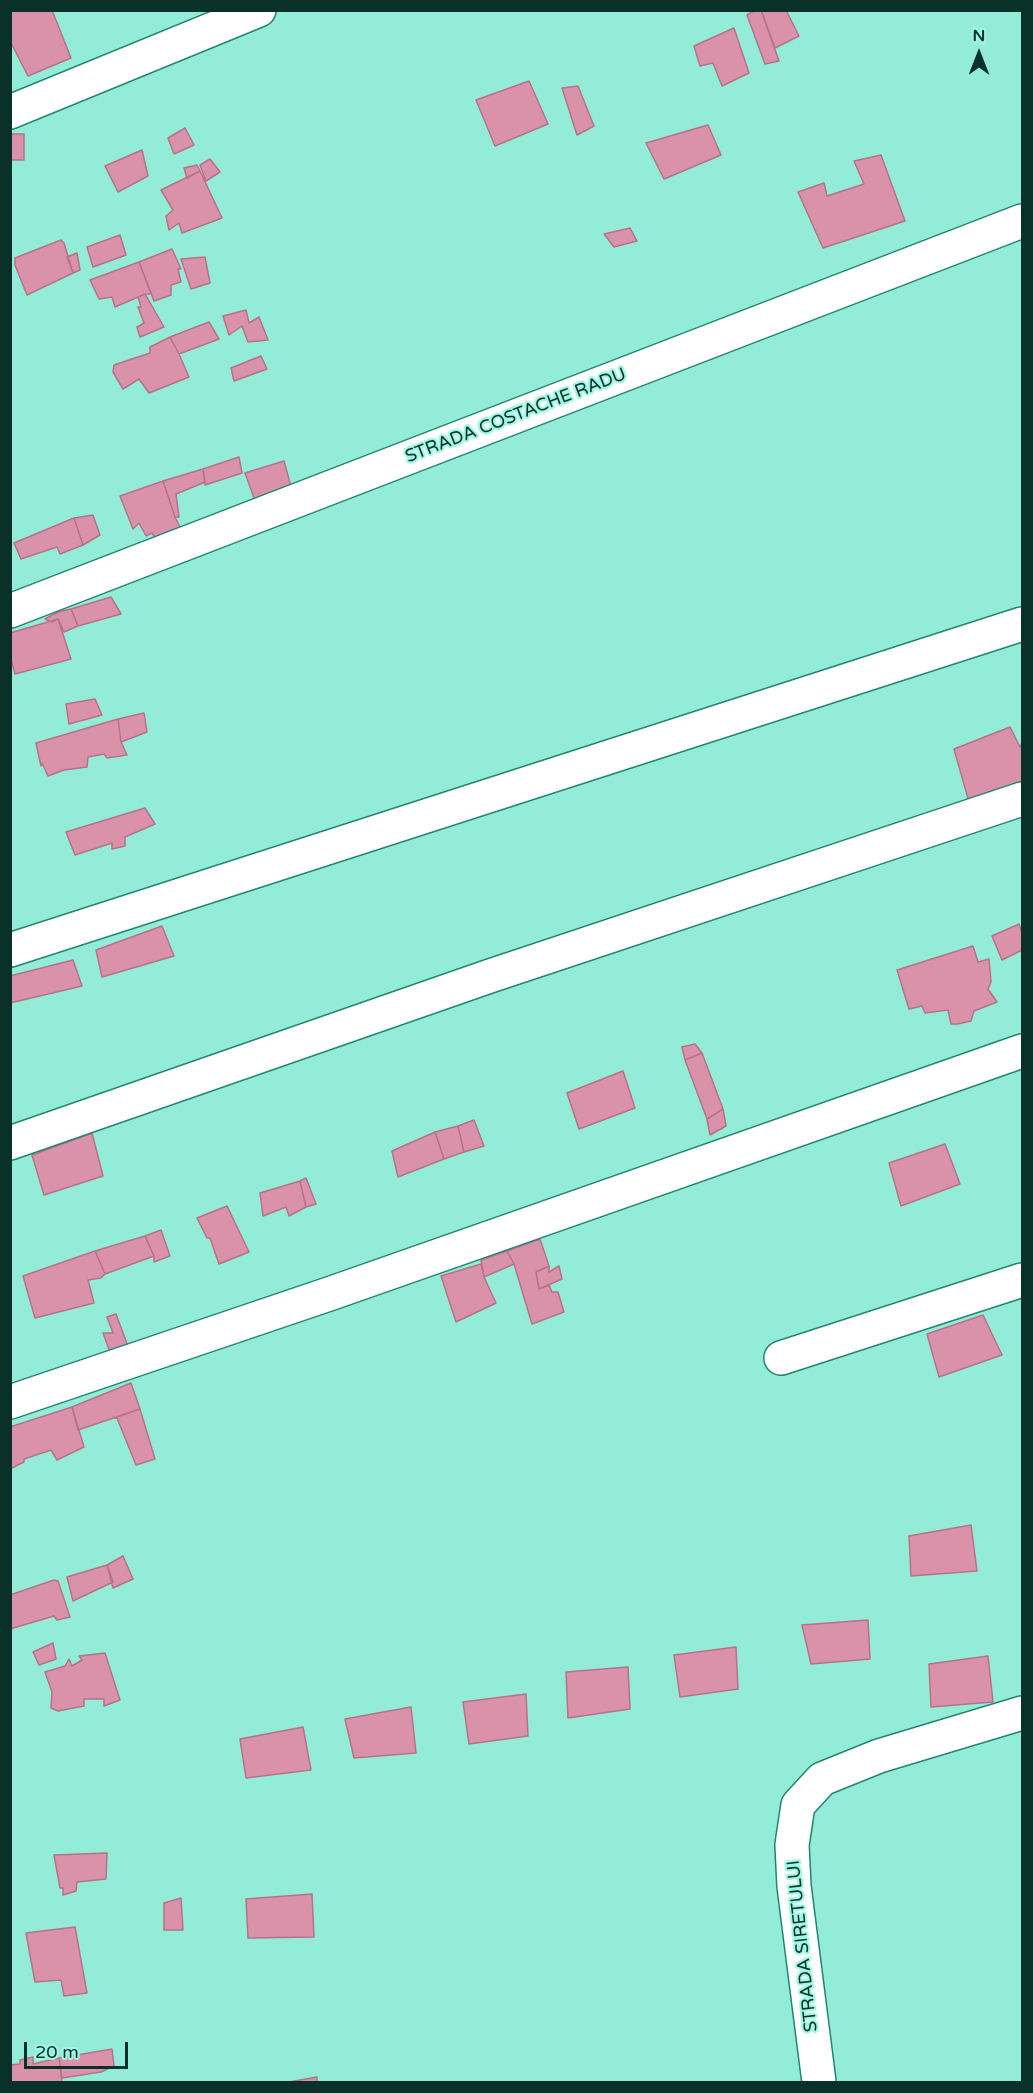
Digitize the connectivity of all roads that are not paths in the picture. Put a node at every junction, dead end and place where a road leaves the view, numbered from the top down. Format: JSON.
{"nodes":[{"id":1,"x":259,"y":10,"type":"edge"},
{"id":2,"x":10,"y":112,"type":"edge"},
{"id":3,"x":1023,"y":222,"type":"edge"},
{"id":4,"x":10,"y":611,"type":"edge"},
{"id":5,"x":1023,"y":624,"type":"edge"},
{"id":6,"x":1023,"y":800,"type":"edge"},
{"id":7,"x":10,"y":950,"type":"edge"},
{"id":8,"x":1023,"y":1051,"type":"edge"},
{"id":9,"x":10,"y":1143,"type":"edge"},
{"id":10,"x":1023,"y":1280,"type":"edge"},
{"id":11,"x":781,"y":1358,"type":"dead end"},
{"id":12,"x":10,"y":1402,"type":"edge"},
{"id":13,"x":1023,"y":1713,"type":"edge"},
{"id":14,"x":819,"y":2082,"type":"edge"}],
"edges":[{"from":1,"to":2,"type":"street"},
{"from":3,"to":4,"type":"street","name":"STRADA COSTACHE RADU"},
{"from":5,"to":7,"type":"street"},
{"from":6,"to":9,"type":"street"},
{"from":8,"to":12,"type":"street"},
{"from":10,"to":11,"type":"street"},
{"from":13,"to":14,"type":"street","name":"STRADA SIRETULUI"}]}
